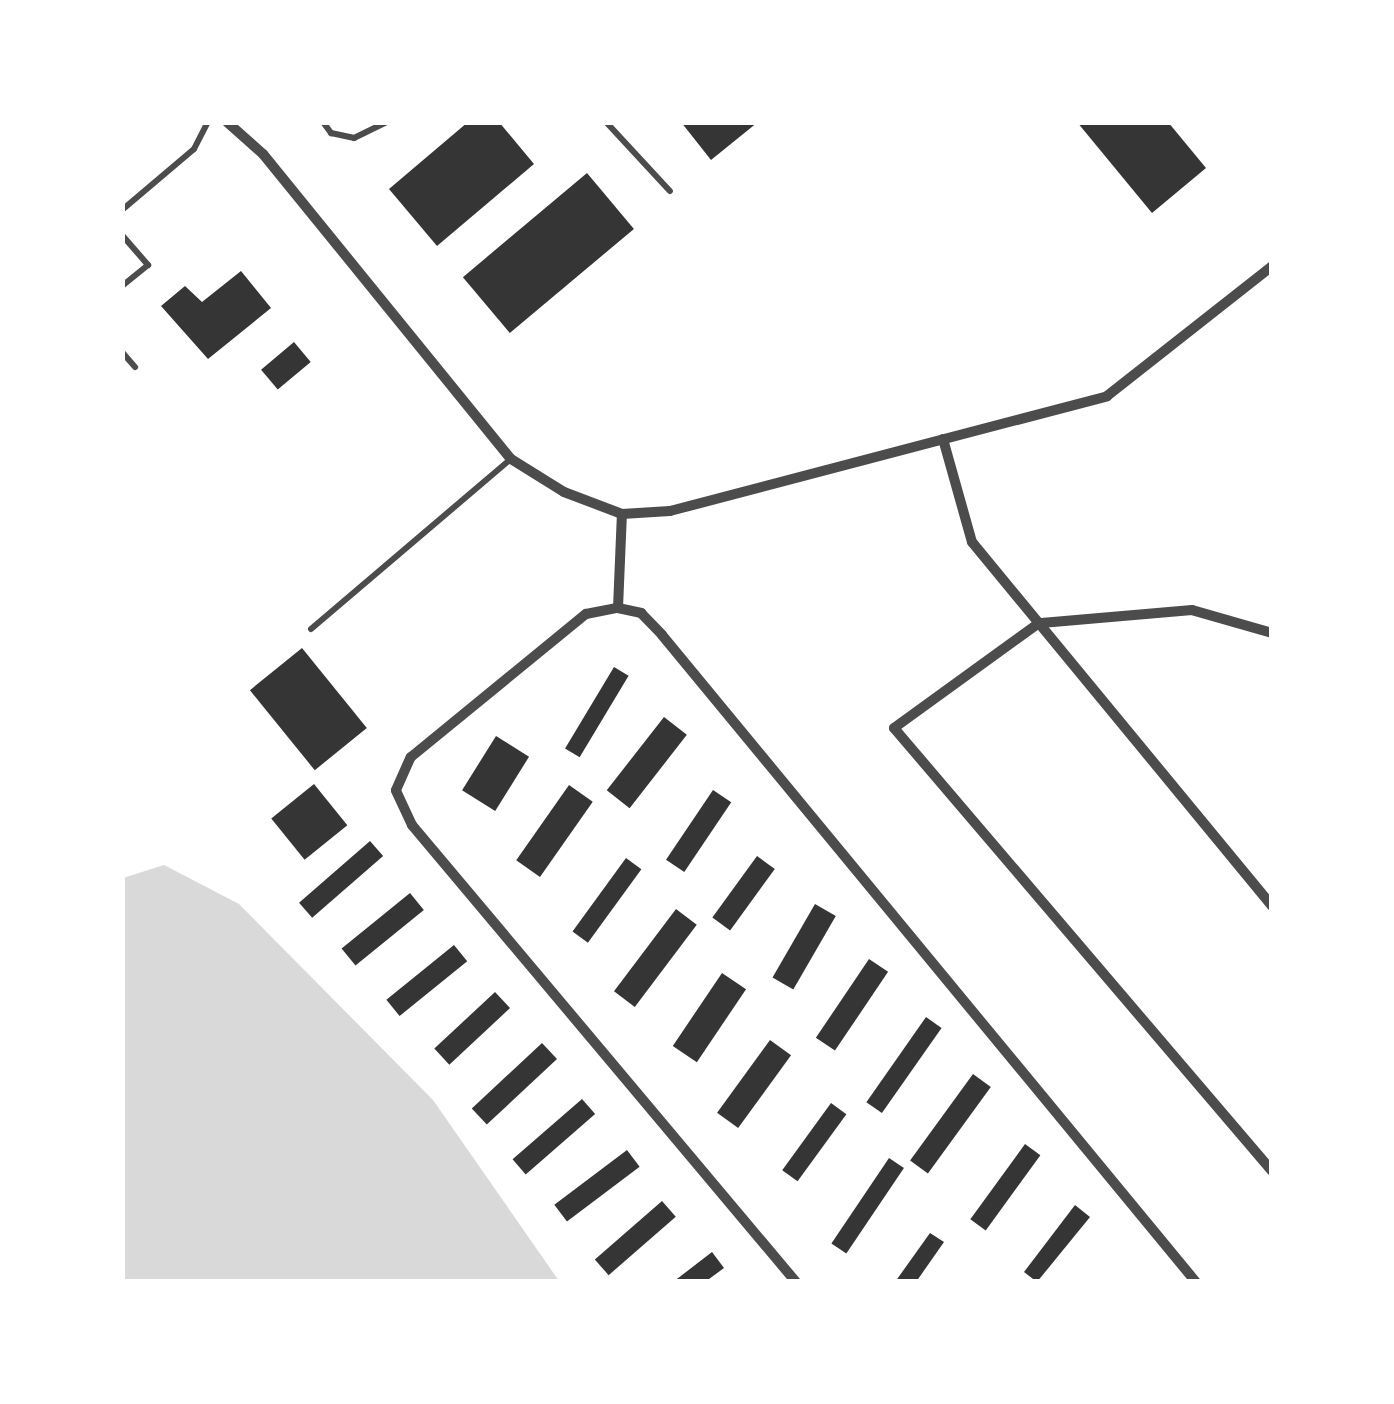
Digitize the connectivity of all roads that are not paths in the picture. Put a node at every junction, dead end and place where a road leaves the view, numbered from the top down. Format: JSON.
{"nodes":[{"id":1,"x":208,"y":122,"type":"edge"},
{"id":2,"x":227,"y":122,"type":"edge"},
{"id":3,"x":323,"y":122,"type":"edge"},
{"id":4,"x":387,"y":122,"type":"edge"},
{"id":5,"x":606,"y":122,"type":"edge"},
{"id":6,"x":670,"y":191,"type":"dead end"},
{"id":7,"x":122,"y":210,"type":"edge"},
{"id":8,"x":122,"y":235,"type":"edge"},
{"id":9,"x":1272,"y":266,"type":"edge"},
{"id":10,"x":122,"y":286,"type":"edge"},
{"id":11,"x":122,"y":352,"type":"edge"},
{"id":12,"x":135,"y":367,"type":"dead end"},
{"id":13,"x":942,"y":439,"type":"junction"},
{"id":14,"x":510,"y":458,"type":"junction"},
{"id":15,"x":622,"y":514,"type":"junction"},
{"id":16,"x":618,"y":608,"type":"junction"},
{"id":17,"x":1039,"y":623,"type":"junction"},
{"id":18,"x":311,"y":630,"type":"dead end"},
{"id":19,"x":1272,"y":633,"type":"edge"},
{"id":20,"x":1272,"y":906,"type":"edge"},
{"id":21,"x":1272,"y":1170,"type":"edge"},
{"id":22,"x":796,"y":1282,"type":"edge"},
{"id":23,"x":1196,"y":1282,"type":"edge"}],
"edges":[{"from":1,"to":7,"type":"lane"},
{"from":2,"to":14,"type":"street"},
{"from":3,"to":4,"type":"lane"},
{"from":5,"to":6,"type":"lane"},
{"from":8,"to":10,"type":"lane"},
{"from":9,"to":13,"type":"street"},
{"from":11,"to":12,"type":"lane"},
{"from":13,"to":15,"type":"street"},
{"from":13,"to":17,"type":"street"},
{"from":14,"to":15,"type":"street"},
{"from":14,"to":18,"type":"lane"},
{"from":15,"to":16,"type":"street"},
{"from":16,"to":22,"type":"street"},
{"from":16,"to":23,"type":"street"},
{"from":17,"to":19,"type":"street"},
{"from":17,"to":20,"type":"street"},
{"from":17,"to":21,"type":"street"}]}
